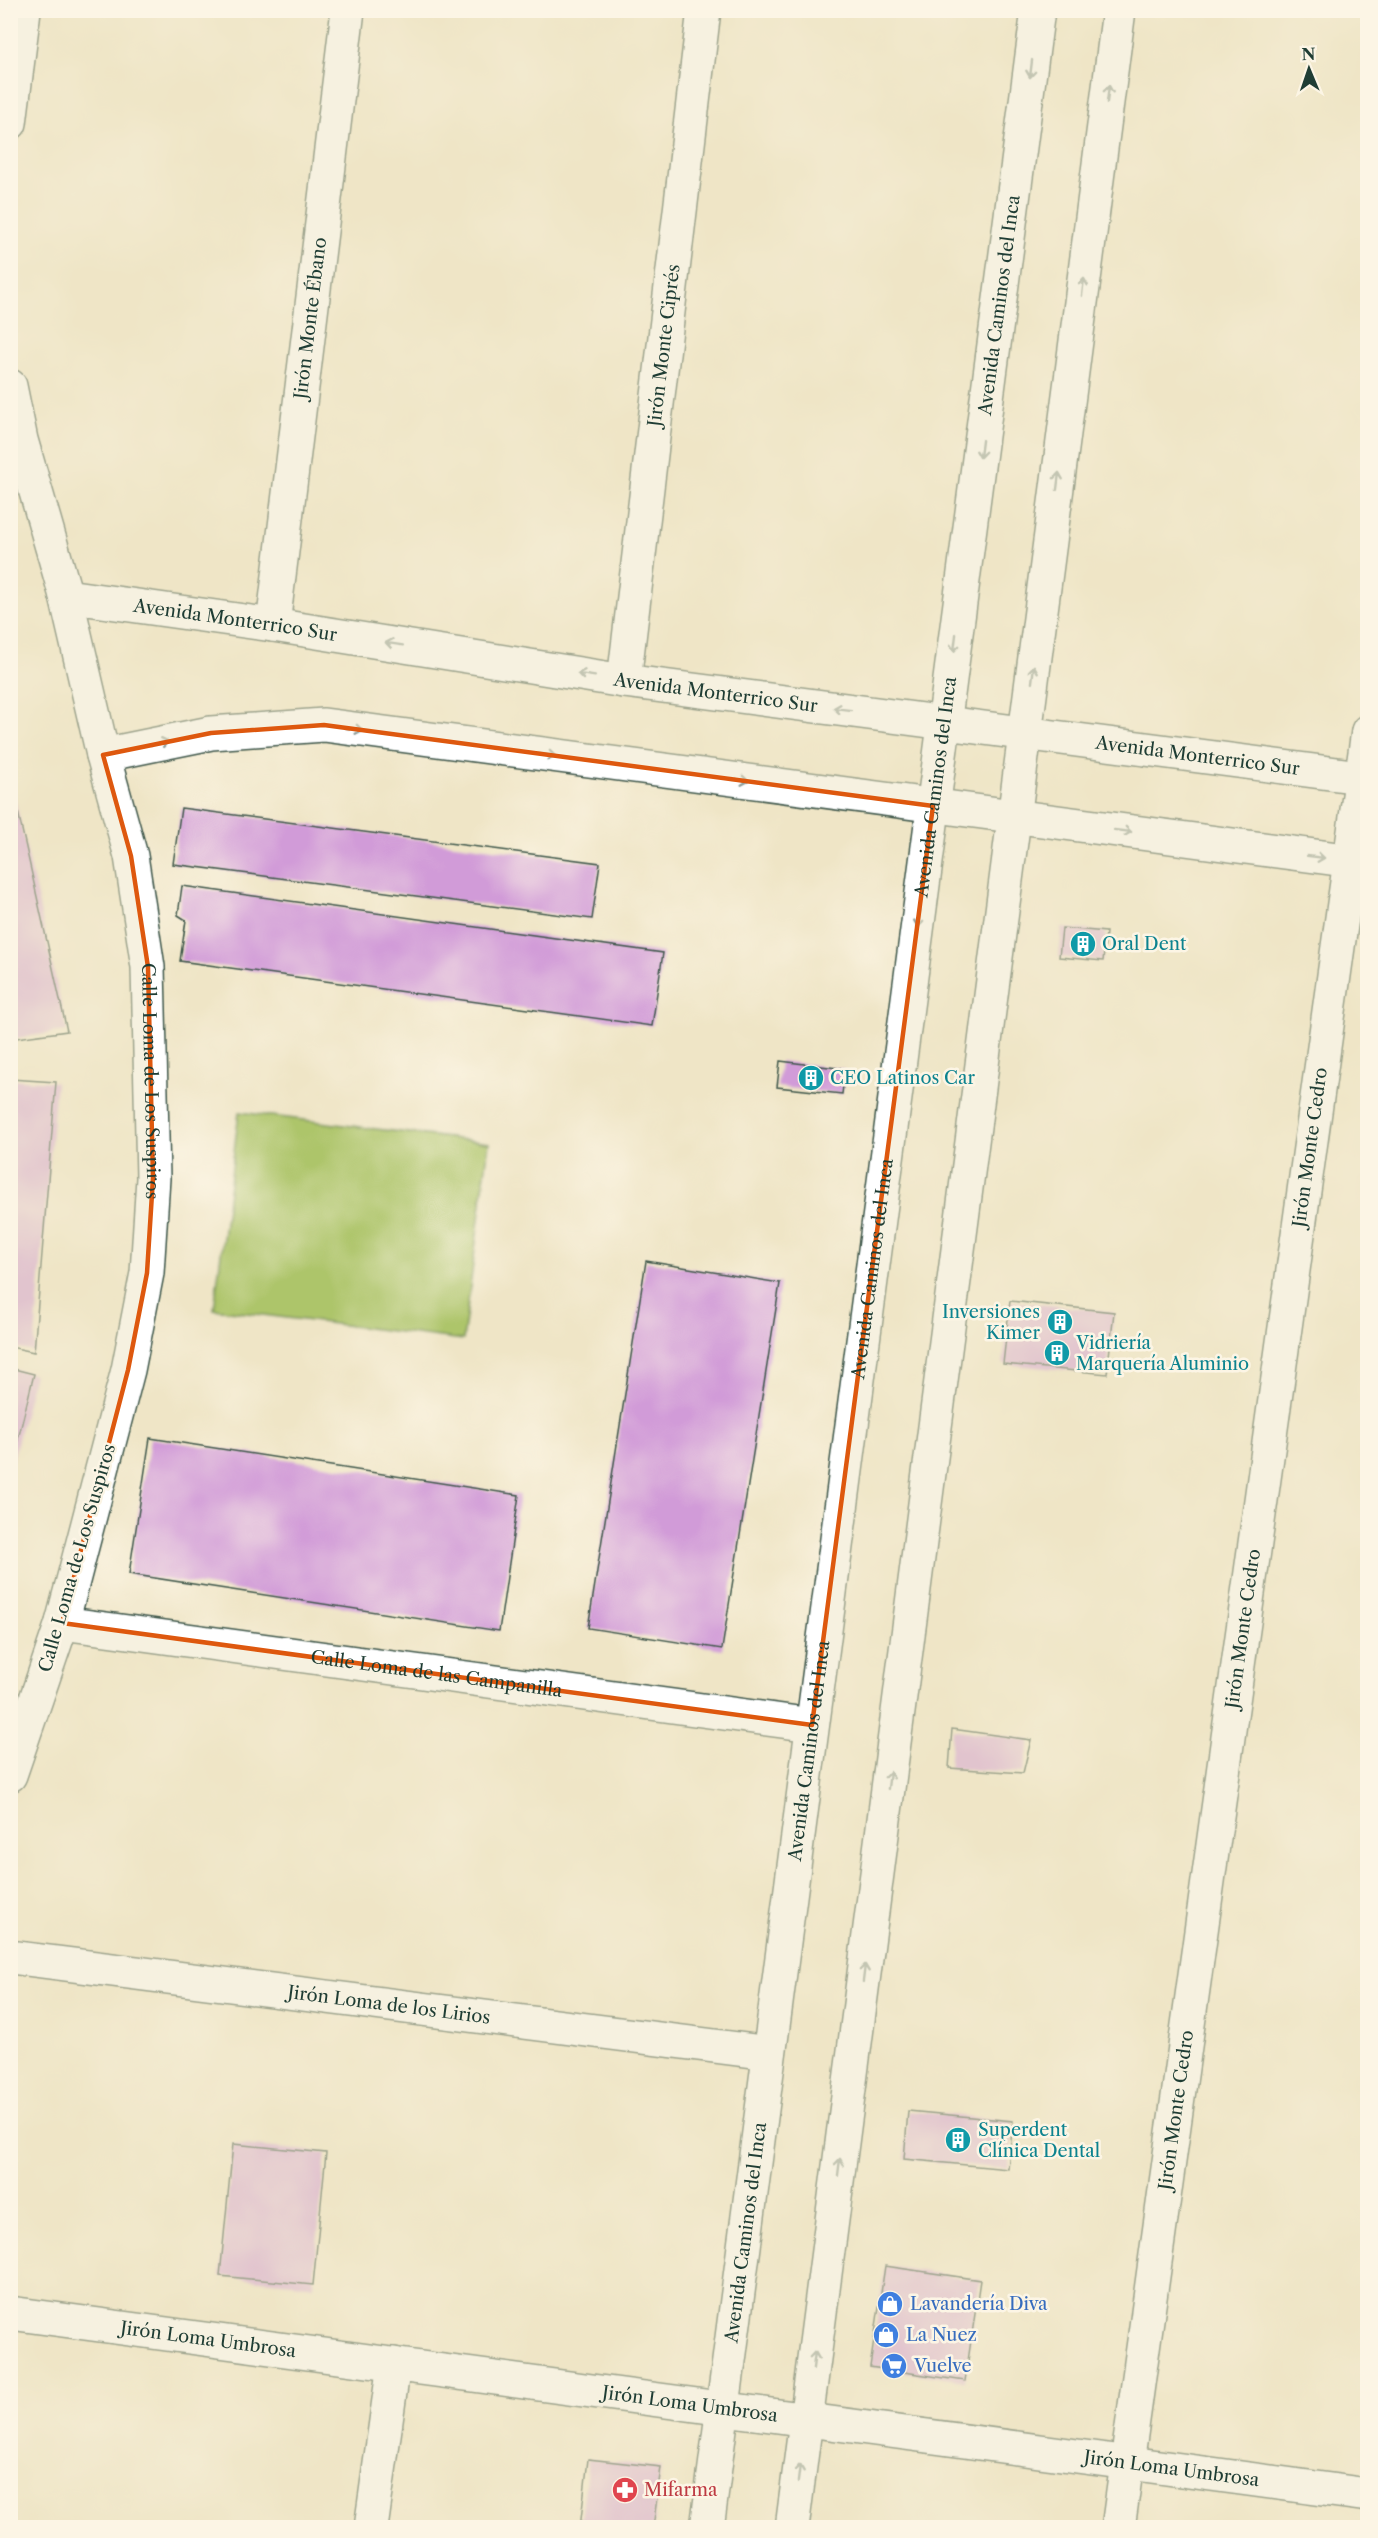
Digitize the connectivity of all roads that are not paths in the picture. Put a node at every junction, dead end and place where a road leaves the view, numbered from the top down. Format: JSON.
{"nodes":[{"id":1,"x":24,"y":10,"type":"edge"},
{"id":2,"x":348,"y":10,"type":"edge"},
{"id":3,"x":704,"y":10,"type":"edge"},
{"id":4,"x":1038,"y":10,"type":"edge"},
{"id":5,"x":1119,"y":10,"type":"edge"},
{"id":6,"x":10,"y":123,"type":"edge"},
{"id":7,"x":10,"y":386,"type":"edge"},
{"id":8,"x":66,"y":596,"type":"junction"},
{"id":9,"x":273,"y":625,"type":"junction"},
{"id":10,"x":624,"y":681,"type":"junction"},
{"id":11,"x":945,"y":722,"type":"junction"},
{"id":12,"x":1368,"y":731,"type":"edge"},
{"id":13,"x":1026,"y":732,"type":"junction"},
{"id":14,"x":103,"y":755,"type":"junction"},
{"id":15,"x":1365,"y":778,"type":"edge"},
{"id":16,"x":933,"y":806,"type":"junction"},
{"id":17,"x":1014,"y":817,"type":"junction"},
{"id":18,"x":1359,"y":862,"type":"edge"},
{"id":19,"x":62,"y":1623,"type":"junction"},
{"id":20,"x":812,"y":1725,"type":"junction"},
{"id":21,"x":10,"y":1775,"type":"edge"},
{"id":22,"x":10,"y":1956,"type":"edge"},
{"id":23,"x":769,"y":2053,"type":"junction"},
{"id":24,"x":10,"y":2313,"type":"edge"},
{"id":25,"x":394,"y":2364,"type":"junction"},
{"id":26,"x":723,"y":2407,"type":"junction"},
{"id":27,"x":806,"y":2418,"type":"junction"},
{"id":28,"x":1128,"y":2462,"type":"junction"},
{"id":29,"x":1368,"y":2495,"type":"edge"},
{"id":30,"x":371,"y":2528,"type":"edge"},
{"id":31,"x":707,"y":2528,"type":"edge"},
{"id":32,"x":792,"y":2528,"type":"edge"},
{"id":33,"x":1118,"y":2528,"type":"edge"}],
"edges":[{"from":1,"to":6,"type":"street"},
{"from":2,"to":9,"type":"street","name":"Jirón Monte Ébano"},
{"from":3,"to":10,"type":"street","name":"Jirón Monte Ciprés"},
{"from":4,"to":11,"type":"street","name":"Avenida Caminos del Inca","one_way":true},
{"from":13,"to":5,"type":"street","one_way":true},
{"from":7,"to":8,"type":"street","name":"Calle Loma de Los Suspiros"},
{"from":8,"to":9,"type":"street","name":"Avenida Monterrico Sur"},
{"from":8,"to":14,"type":"street","name":"Calle Loma de Los Suspiros"},
{"from":10,"to":9,"type":"street","name":"Avenida Monterrico Sur","one_way":true},
{"from":11,"to":10,"type":"street","name":"Avenida Monterrico Sur","one_way":true},
{"from":11,"to":13,"type":"street","name":"Avenida Monterrico Sur"},
{"from":11,"to":16,"type":"street","name":"Avenida Caminos del Inca"},
{"from":12,"to":15,"type":"street","name":"Jirón Monte Cedro"},
{"from":13,"to":15,"type":"street","name":"Avenida Monterrico Sur"},
{"from":13,"to":17,"type":"street"},
{"from":14,"to":16,"type":"street","one_way":true},
{"from":14,"to":19,"type":"street","name":"Calle Loma de Los Suspiros"},
{"from":15,"to":18,"type":"street","name":"Jirón Monte Cedro"},
{"from":16,"to":17,"type":"street"},
{"from":16,"to":20,"type":"street","name":"Avenida Caminos del Inca","one_way":true},
{"from":17,"to":18,"type":"street","one_way":true},
{"from":27,"to":17,"type":"street","one_way":true},
{"from":18,"to":28,"type":"street","name":"Jirón Monte Cedro"},
{"from":19,"to":20,"type":"street","name":"Calle Loma de las Campanilla"},
{"from":19,"to":21,"type":"street","name":"Calle Loma de Los Suspiros"},
{"from":20,"to":23,"type":"street","name":"Avenida Caminos del Inca"},
{"from":22,"to":23,"type":"street","name":"Jirón Loma de los Lirios"},
{"from":23,"to":26,"type":"street","name":"Avenida Caminos del Inca"},
{"from":24,"to":25,"type":"street","name":"Jirón Loma Umbrosa"},
{"from":25,"to":26,"type":"street","name":"Jirón Loma Umbrosa"},
{"from":25,"to":30,"type":"street"},
{"from":26,"to":27,"type":"street","name":"Jirón Loma Umbrosa"},
{"from":26,"to":31,"type":"street","name":"Avenida Caminos del Inca"},
{"from":27,"to":28,"type":"street","name":"Jirón Loma Umbrosa"},
{"from":32,"to":27,"type":"street","one_way":true},
{"from":28,"to":29,"type":"street","name":"Jirón Loma Umbrosa"},
{"from":28,"to":33,"type":"street","name":"Jirón Monte Cedro"}]}
